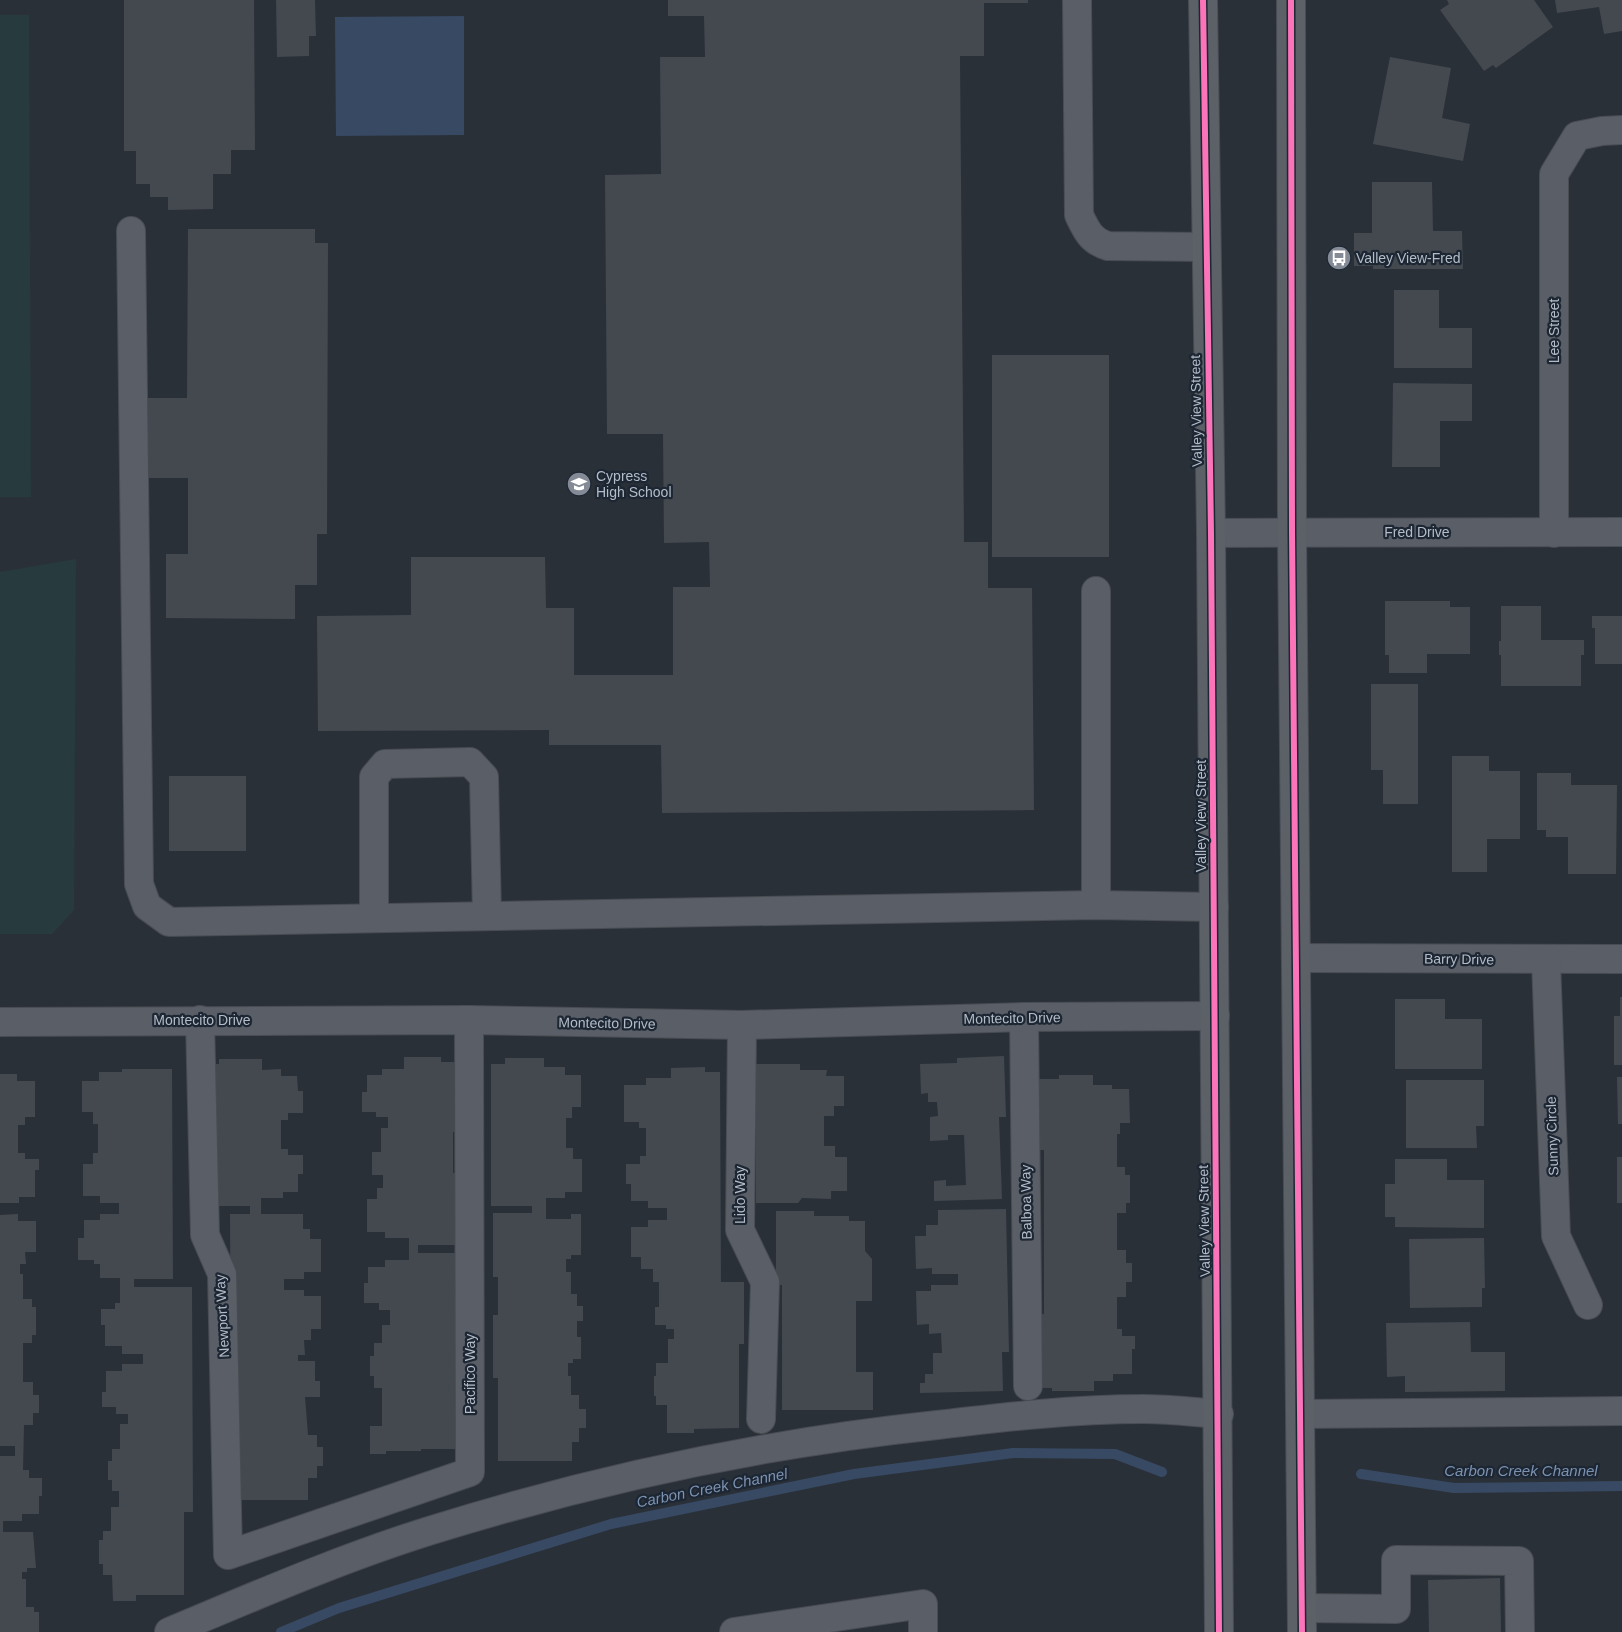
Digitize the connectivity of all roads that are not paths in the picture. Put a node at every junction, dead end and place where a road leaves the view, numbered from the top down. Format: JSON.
{"nodes":[{"id":1,"x":1077,"y":0,"type":"edge"},
{"id":2,"x":1203,"y":0,"type":"edge"},
{"id":3,"x":1291,"y":0,"type":"edge"},
{"id":4,"x":1622,"y":130,"type":"edge"},
{"id":5,"x":131,"y":231,"type":"dead end"},
{"id":6,"x":1206,"y":247,"type":"junction"},
{"id":7,"x":1292,"y":532,"type":"junction"},
{"id":8,"x":1622,"y":532,"type":"edge"},
{"id":9,"x":1211,"y":533,"type":"junction"},
{"id":10,"x":1554,"y":533,"type":"junction"},
{"id":11,"x":1096,"y":591,"type":"dead end"},
{"id":12,"x":1096,"y":905,"type":"junction"},
{"id":13,"x":1214,"y":907,"type":"junction"},
{"id":14,"x":487,"y":916,"type":"junction"},
{"id":15,"x":374,"y":918,"type":"junction"},
{"id":16,"x":1296,"y":958,"type":"junction"},
{"id":17,"x":1622,"y":959,"type":"edge"},
{"id":18,"x":1546,"y":960,"type":"junction"},
{"id":19,"x":1215,"y":1016,"type":"junction"},
{"id":20,"x":1024,"y":1017,"type":"junction"},
{"id":21,"x":200,"y":1020,"type":"junction"},
{"id":22,"x":469,"y":1020,"type":"junction"},
{"id":23,"x":0,"y":1022,"type":"edge"},
{"id":24,"x":742,"y":1025,"type":"junction"},
{"id":25,"x":1588,"y":1305,"type":"dead end"},
{"id":26,"x":1028,"y":1386,"type":"dead end"},
{"id":27,"x":1622,"y":1410,"type":"edge"},
{"id":28,"x":1219,"y":1414,"type":"junction"},
{"id":29,"x":1301,"y":1414,"type":"junction"},
{"id":30,"x":761,"y":1420,"type":"dead end"},
{"id":31,"x":228,"y":1555,"type":"joint"},
{"id":32,"x":1302,"y":1620,"type":"edge"},
{"id":33,"x":169,"y":1632,"type":"edge"},
{"id":34,"x":734,"y":1632,"type":"edge"},
{"id":35,"x":923,"y":1632,"type":"edge"},
{"id":36,"x":1219,"y":1632,"type":"edge"},
{"id":37,"x":1520,"y":1632,"type":"edge"}],
"edges":[{"from":1,"to":6,"type":"street"},
{"from":2,"to":6,"type":"main road","name":"Valley View Street"},
{"from":3,"to":7,"type":"main road"},
{"from":4,"to":10,"type":"street","name":"Lee Street"},
{"from":5,"to":15,"type":"street"},
{"from":6,"to":9,"type":"main road","name":"Valley View Street"},
{"from":7,"to":9,"type":"street","name":"Fred Drive"},
{"from":7,"to":10,"type":"street","name":"Fred Drive"},
{"from":7,"to":16,"type":"main road"},
{"from":8,"to":10,"type":"street","name":"Fred Drive"},
{"from":9,"to":13,"type":"main road","name":"Valley View Street"},
{"from":11,"to":12,"type":"street"},
{"from":12,"to":13,"type":"street"},
{"from":12,"to":14,"type":"street"},
{"from":13,"to":19,"type":"main road","name":"Valley View Street"},
{"from":14,"to":15,"type":"street"},
{"from":14,"to":15,"type":"street"},
{"from":16,"to":18,"type":"street","name":"Barry Drive"},
{"from":16,"to":29,"type":"main road"},
{"from":17,"to":18,"type":"street","name":"Barry Drive"},
{"from":18,"to":25,"type":"street","name":"Sunny Circle"},
{"from":19,"to":20,"type":"street","name":"Montecito Drive"},
{"from":19,"to":28,"type":"main road","name":"Valley View Street"},
{"from":20,"to":24,"type":"street","name":"Montecito Drive"},
{"from":20,"to":26,"type":"street","name":"Balboa Way"},
{"from":21,"to":22,"type":"street","name":"Montecito Drive"},
{"from":21,"to":23,"type":"street","name":"Montecito Drive"},
{"from":21,"to":31,"type":"street","name":"Newport Way"},
{"from":22,"to":24,"type":"street","name":"Montecito Drive"},
{"from":22,"to":31,"type":"street","name":"Pacifico Way"},
{"from":24,"to":30,"type":"street","name":"Lido Way"},
{"from":27,"to":29,"type":"street"},
{"from":28,"to":33,"type":"street"},
{"from":28,"to":36,"type":"main road","name":"Valley View Street"},
{"from":29,"to":32,"type":"main road"},
{"from":32,"to":37,"type":"street"},
{"from":34,"to":35,"type":"street"}]}
